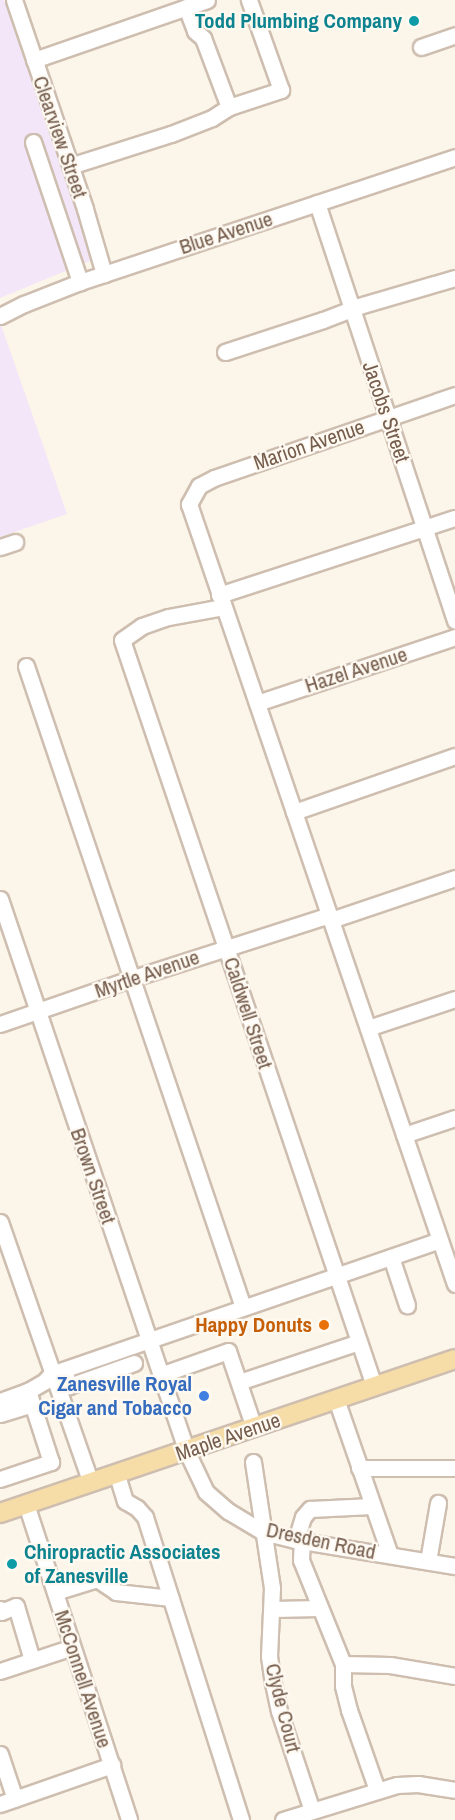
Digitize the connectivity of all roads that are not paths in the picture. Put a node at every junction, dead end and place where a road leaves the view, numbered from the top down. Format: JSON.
{"nodes":[{"id":1,"x":14,"y":0,"type":"edge"},
{"id":2,"x":207,"y":0,"type":"edge"},
{"id":3,"x":249,"y":0,"type":"edge"},
{"id":4,"x":186,"y":7,"type":"junction"},
{"id":5,"x":455,"y":35,"type":"edge"},
{"id":6,"x":421,"y":47,"type":"dead end"},
{"id":7,"x":34,"y":60,"type":"junction"},
{"id":8,"x":229,"y":107,"type":"junction"},
{"id":9,"x":33,"y":142,"type":"dead end"},
{"id":10,"x":455,"y":157,"type":"edge"},
{"id":11,"x":70,"y":166,"type":"junction"},
{"id":12,"x":317,"y":203,"type":"junction"},
{"id":13,"x":104,"y":274,"type":"junction"},
{"id":14,"x":455,"y":278,"type":"edge"},
{"id":15,"x":80,"y":282,"type":"junction"},
{"id":16,"x":352,"y":309,"type":"junction"},
{"id":17,"x":0,"y":316,"type":"edge"},
{"id":18,"x":225,"y":352,"type":"dead end"},
{"id":19,"x":455,"y":395,"type":"edge"},
{"id":20,"x":388,"y":417,"type":"junction"},
{"id":21,"x":455,"y":518,"type":"edge"},
{"id":22,"x":425,"y":527,"type":"junction"},
{"id":23,"x":15,"y":542,"type":"dead end"},
{"id":24,"x":0,"y":547,"type":"edge"},
{"id":25,"x":221,"y":601,"type":"junction"},
{"id":26,"x":455,"y":621,"type":"edge"},
{"id":27,"x":455,"y":638,"type":"edge"},
{"id":28,"x":26,"y":666,"type":"dead end"},
{"id":29,"x":257,"y":703,"type":"junction"},
{"id":30,"x":455,"y":756,"type":"edge"},
{"id":31,"x":294,"y":812,"type":"junction"},
{"id":32,"x":455,"y":878,"type":"edge"},
{"id":33,"x":0,"y":899,"type":"edge"},
{"id":34,"x":330,"y":917,"type":"junction"},
{"id":35,"x":226,"y":947,"type":"junction"},
{"id":36,"x":130,"y":979,"type":"junction"},
{"id":37,"x":455,"y":999,"type":"edge"},
{"id":38,"x":38,"y":1011,"type":"junction"},
{"id":39,"x":0,"y":1024,"type":"edge"},
{"id":40,"x":368,"y":1028,"type":"junction"},
{"id":41,"x":455,"y":1118,"type":"edge"},
{"id":42,"x":404,"y":1135,"type":"junction"},
{"id":43,"x":0,"y":1222,"type":"edge"},
{"id":44,"x":440,"y":1240,"type":"junction"},
{"id":45,"x":391,"y":1257,"type":"junction"},
{"id":46,"x":336,"y":1276,"type":"junction"},
{"id":47,"x":455,"y":1284,"type":"edge"},
{"id":48,"x":407,"y":1305,"type":"dead end"},
{"id":49,"x":243,"y":1307,"type":"junction"},
{"id":50,"x":148,"y":1340,"type":"junction"},
{"id":51,"x":359,"y":1342,"type":"junction"},
{"id":52,"x":455,"y":1359,"type":"edge"},
{"id":53,"x":134,"y":1364,"type":"dead end"},
{"id":54,"x":57,"y":1372,"type":"junction"},
{"id":55,"x":160,"y":1375,"type":"junction"},
{"id":56,"x":239,"y":1382,"type":"junction"},
{"id":57,"x":374,"y":1386,"type":"junction"},
{"id":58,"x":30,"y":1398,"type":"junction"},
{"id":59,"x":336,"y":1399,"type":"junction"},
{"id":60,"x":0,"y":1401,"type":"edge"},
{"id":61,"x":0,"y":1414,"type":"edge"},
{"id":62,"x":254,"y":1428,"type":"junction"},
{"id":63,"x":187,"y":1452,"type":"junction"},
{"id":64,"x":253,"y":1462,"type":"dead end"},
{"id":65,"x":360,"y":1468,"type":"junction"},
{"id":66,"x":455,"y":1468,"type":"edge"},
{"id":67,"x":117,"y":1475,"type":"junction"},
{"id":68,"x":0,"y":1479,"type":"edge"},
{"id":69,"x":91,"y":1483,"type":"junction"},
{"id":70,"x":438,"y":1503,"type":"dead end"},
{"id":71,"x":26,"y":1504,"type":"junction"},
{"id":72,"x":372,"y":1506,"type":"junction"},
{"id":73,"x":0,"y":1513,"type":"edge"},
{"id":74,"x":263,"y":1532,"type":"junction"},
{"id":75,"x":299,"y":1540,"type":"junction"},
{"id":76,"x":390,"y":1555,"type":"junction"},
{"id":77,"x":428,"y":1561,"type":"junction"},
{"id":78,"x":455,"y":1566,"type":"edge"},
{"id":79,"x":55,"y":1592,"type":"junction"},
{"id":80,"x":171,"y":1598,"type":"junction"},
{"id":81,"x":319,"y":1608,"type":"junction"},
{"id":82,"x":0,"y":1609,"type":"edge"},
{"id":83,"x":273,"y":1609,"type":"junction"},
{"id":84,"x":72,"y":1647,"type":"junction"},
{"id":85,"x":32,"y":1660,"type":"junction"},
{"id":86,"x":343,"y":1664,"type":"junction"},
{"id":87,"x":0,"y":1671,"type":"edge"},
{"id":88,"x":455,"y":1676,"type":"edge"},
{"id":89,"x":0,"y":1754,"type":"edge"},
{"id":90,"x":112,"y":1765,"type":"junction"},
{"id":91,"x":377,"y":1790,"type":"junction"},
{"id":92,"x":455,"y":1790,"type":"edge"},
{"id":93,"x":7,"y":1802,"type":"edge"},
{"id":94,"x":312,"y":1811,"type":"junction"},
{"id":95,"x":129,"y":1820,"type":"edge"},
{"id":96,"x":241,"y":1820,"type":"edge"},
{"id":97,"x":283,"y":1820,"type":"edge"}],
"edges":[{"from":1,"to":7,"type":"street","name":"Clearview Street"},
{"from":2,"to":4,"type":"street"},
{"from":3,"to":8,"type":"street"},
{"from":4,"to":7,"type":"street"},
{"from":4,"to":8,"type":"street"},
{"from":5,"to":6,"type":"street"},
{"from":7,"to":11,"type":"street","name":"Clearview Street"},
{"from":8,"to":11,"type":"street"},
{"from":9,"to":15,"type":"street"},
{"from":10,"to":12,"type":"street","name":"Blue Avenue"},
{"from":11,"to":13,"type":"street","name":"Clearview Street"},
{"from":12,"to":13,"type":"street","name":"Blue Avenue"},
{"from":12,"to":16,"type":"street","name":"Jacobs Street"},
{"from":13,"to":15,"type":"street","name":"Blue Avenue"},
{"from":14,"to":16,"type":"street"},
{"from":15,"to":17,"type":"street","name":"Blue Avenue"},
{"from":16,"to":18,"type":"street"},
{"from":16,"to":20,"type":"street","name":"Jacobs Street"},
{"from":19,"to":20,"type":"street","name":"Marion Avenue"},
{"from":20,"to":22,"type":"street","name":"Jacobs Street"},
{"from":20,"to":25,"type":"street","name":"Marion Avenue"},
{"from":21,"to":22,"type":"street"},
{"from":22,"to":25,"type":"street"},
{"from":22,"to":26,"type":"street","name":"Jacobs Street"},
{"from":23,"to":24,"type":"street"},
{"from":25,"to":29,"type":"street"},
{"from":25,"to":35,"type":"street","name":"Caldwell Street"},
{"from":27,"to":29,"type":"street","name":"Hazel Avenue"},
{"from":28,"to":36,"type":"street"},
{"from":29,"to":31,"type":"street"},
{"from":30,"to":31,"type":"street"},
{"from":31,"to":34,"type":"street"},
{"from":32,"to":34,"type":"street","name":"Myrtle Avenue"},
{"from":33,"to":38,"type":"street","name":"Brown Street"},
{"from":34,"to":35,"type":"street","name":"Myrtle Avenue"},
{"from":34,"to":40,"type":"street"},
{"from":35,"to":36,"type":"street","name":"Myrtle Avenue"},
{"from":35,"to":46,"type":"street","name":"Caldwell Street"},
{"from":36,"to":38,"type":"street","name":"Myrtle Avenue"},
{"from":36,"to":49,"type":"street"},
{"from":37,"to":40,"type":"street"},
{"from":38,"to":39,"type":"street","name":"Myrtle Avenue"},
{"from":38,"to":50,"type":"street","name":"Brown Street"},
{"from":40,"to":42,"type":"street"},
{"from":41,"to":42,"type":"street"},
{"from":42,"to":44,"type":"street"},
{"from":43,"to":54,"type":"street"},
{"from":44,"to":45,"type":"street"},
{"from":44,"to":47,"type":"street"},
{"from":45,"to":46,"type":"street"},
{"from":45,"to":48,"type":"street"},
{"from":46,"to":49,"type":"street"},
{"from":46,"to":51,"type":"street","name":"Caldwell Street"},
{"from":49,"to":50,"type":"street"},
{"from":50,"to":54,"type":"street"},
{"from":50,"to":55,"type":"street","name":"Brown Street"},
{"from":51,"to":56,"type":"street"},
{"from":51,"to":57,"type":"street","name":"Caldwell Street"},
{"from":52,"to":57,"type":"main road","name":"Maple Avenue"},
{"from":53,"to":54,"type":"street"},
{"from":54,"to":58,"type":"street"},
{"from":54,"to":69,"type":"street"},
{"from":55,"to":56,"type":"street"},
{"from":55,"to":63,"type":"street","name":"Brown Street"},
{"from":56,"to":62,"type":"street"},
{"from":57,"to":59,"type":"main road","name":"Maple Avenue"},
{"from":58,"to":60,"type":"street"},
{"from":58,"to":61,"type":"street"},
{"from":58,"to":68,"type":"street"},
{"from":59,"to":62,"type":"main road","name":"Maple Avenue"},
{"from":59,"to":65,"type":"street"},
{"from":62,"to":63,"type":"main road","name":"Maple Avenue"},
{"from":63,"to":67,"type":"main road","name":"Maple Avenue"},
{"from":63,"to":74,"type":"street","name":"Dresden Road"},
{"from":64,"to":74,"type":"street","name":"Clyde Court"},
{"from":65,"to":66,"type":"street"},
{"from":65,"to":72,"type":"street"},
{"from":67,"to":69,"type":"main road","name":"Maple Avenue"},
{"from":67,"to":80,"type":"street"},
{"from":69,"to":71,"type":"main road","name":"Maple Avenue"},
{"from":70,"to":77,"type":"street"},
{"from":71,"to":73,"type":"main road","name":"Maple Avenue"},
{"from":71,"to":79,"type":"street","name":"McConnell Avenue"},
{"from":72,"to":75,"type":"street"},
{"from":72,"to":76,"type":"street"},
{"from":74,"to":75,"type":"street","name":"Dresden Road"},
{"from":74,"to":83,"type":"street","name":"Clyde Court"},
{"from":75,"to":76,"type":"street","name":"Dresden Road"},
{"from":75,"to":81,"type":"street"},
{"from":76,"to":77,"type":"street","name":"Dresden Road"},
{"from":77,"to":78,"type":"street","name":"Dresden Road"},
{"from":79,"to":80,"type":"street"},
{"from":79,"to":84,"type":"street","name":"McConnell Avenue"},
{"from":80,"to":96,"type":"street"},
{"from":81,"to":83,"type":"street"},
{"from":81,"to":86,"type":"street"},
{"from":82,"to":85,"type":"street"},
{"from":83,"to":94,"type":"street","name":"Clyde Court"},
{"from":84,"to":85,"type":"street"},
{"from":84,"to":90,"type":"street","name":"McConnell Avenue"},
{"from":85,"to":87,"type":"street"},
{"from":86,"to":88,"type":"street"},
{"from":86,"to":91,"type":"street"},
{"from":89,"to":93,"type":"street"},
{"from":90,"to":93,"type":"street"},
{"from":90,"to":95,"type":"street","name":"McConnell Avenue"},
{"from":91,"to":92,"type":"street"},
{"from":91,"to":94,"type":"street"},
{"from":94,"to":97,"type":"street"}]}
